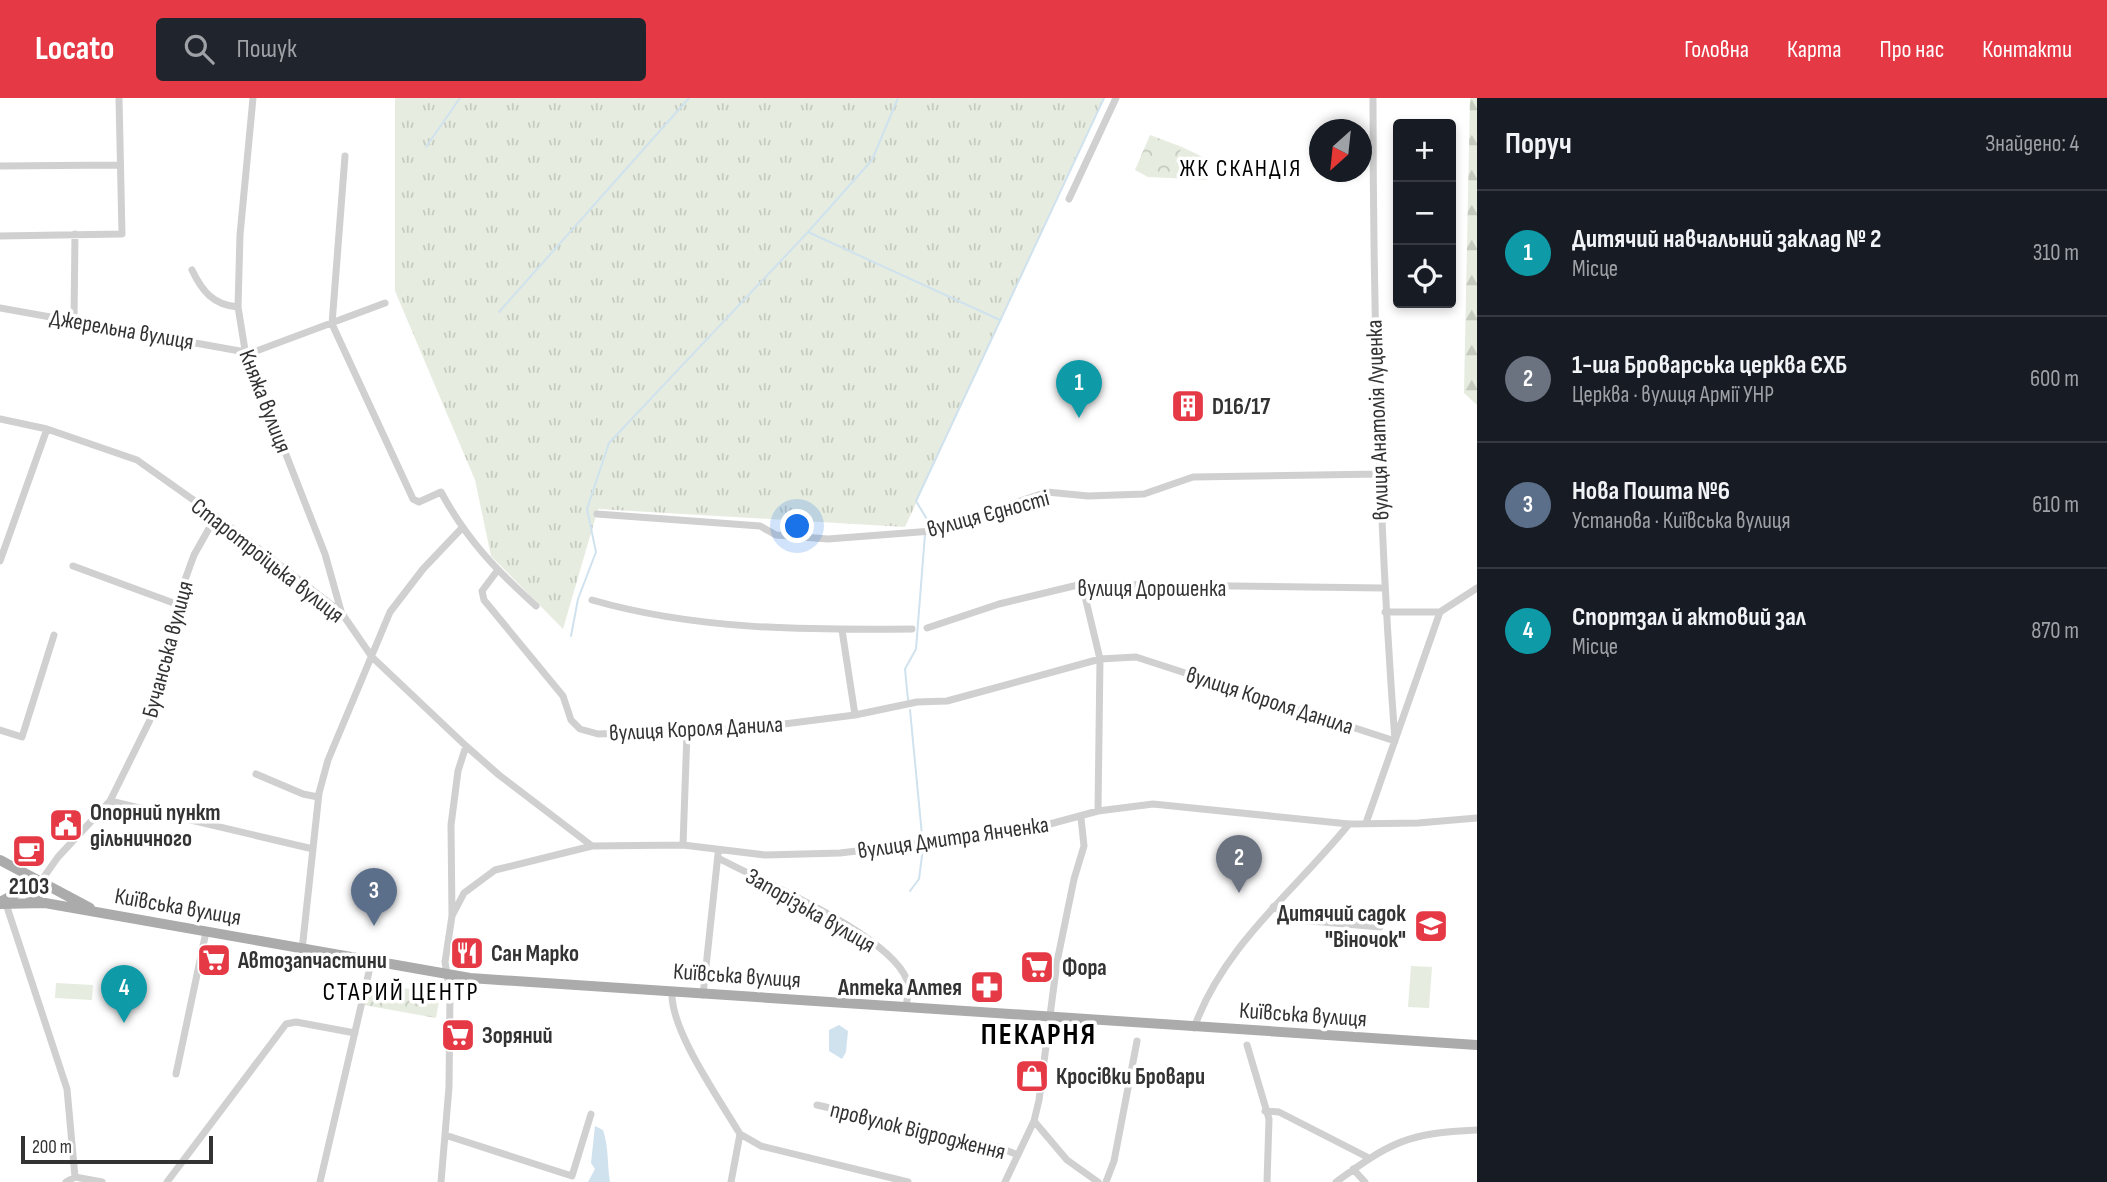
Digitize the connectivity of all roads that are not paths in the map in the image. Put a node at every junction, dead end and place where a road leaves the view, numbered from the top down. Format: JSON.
{"nodes":[{"id":1,"x":119,"y":98,"type":"edge"},
{"id":2,"x":253,"y":98,"type":"edge"},
{"id":3,"x":1116,"y":98,"type":"edge"},
{"id":4,"x":1373,"y":98,"type":"edge"},
{"id":5,"x":345,"y":156,"type":"dead end"},
{"id":6,"x":119,"y":165,"type":"junction"},
{"id":7,"x":0,"y":166,"type":"edge"},
{"id":8,"x":1069,"y":199,"type":"dead end"},
{"id":9,"x":75,"y":234,"type":"junction"},
{"id":10,"x":0,"y":236,"type":"edge"},
{"id":11,"x":192,"y":270,"type":"dead end"},
{"id":12,"x":385,"y":303,"type":"dead end"},
{"id":13,"x":238,"y":307,"type":"junction"},
{"id":14,"x":0,"y":308,"type":"edge"},
{"id":15,"x":74,"y":321,"type":"junction"},
{"id":16,"x":332,"y":324,"type":"junction"},
{"id":17,"x":245,"y":350,"type":"junction"},
{"id":18,"x":0,"y":419,"type":"edge"},
{"id":19,"x":47,"y":429,"type":"junction"},
{"id":20,"x":1379,"y":474,"type":"junction"},
{"id":21,"x":597,"y":514,"type":"dead end"},
{"id":22,"x":216,"y":516,"type":"junction"},
{"id":23,"x":461,"y":529,"type":"junction"},
{"id":24,"x":0,"y":561,"type":"edge"},
{"id":25,"x":73,"y":566,"type":"dead end"},
{"id":26,"x":497,"y":571,"type":"junction"},
{"id":27,"x":1082,"y":584,"type":"junction"},
{"id":28,"x":1477,"y":588,"type":"edge"},
{"id":29,"x":1383,"y":589,"type":"junction"},
{"id":30,"x":592,"y":600,"type":"dead end"},
{"id":31,"x":179,"y":605,"type":"junction"},
{"id":32,"x":536,"y":606,"type":"dead end"},
{"id":33,"x":341,"y":612,"type":"junction"},
{"id":34,"x":1385,"y":612,"type":"junction"},
{"id":35,"x":1440,"y":612,"type":"junction"},
{"id":36,"x":927,"y":628,"type":"dead end"},
{"id":37,"x":912,"y":629,"type":"dead end"},
{"id":38,"x":842,"y":630,"type":"junction"},
{"id":39,"x":54,"y":635,"type":"dead end"},
{"id":40,"x":372,"y":657,"type":"junction"},
{"id":41,"x":1100,"y":659,"type":"junction"},
{"id":42,"x":855,"y":715,"type":"junction"},
{"id":43,"x":0,"y":730,"type":"edge"},
{"id":44,"x":688,"y":732,"type":"junction"},
{"id":45,"x":1395,"y":741,"type":"junction"},
{"id":46,"x":466,"y":746,"type":"junction"},
{"id":47,"x":256,"y":774,"type":"dead end"},
{"id":48,"x":318,"y":797,"type":"junction"},
{"id":49,"x":110,"y":802,"type":"junction"},
{"id":50,"x":1098,"y":811,"type":"junction"},
{"id":51,"x":1081,"y":818,"type":"junction"},
{"id":52,"x":1477,"y":818,"type":"edge"},
{"id":53,"x":1366,"y":823,"type":"junction"},
{"id":54,"x":1349,"y":824,"type":"junction"},
{"id":55,"x":683,"y":845,"type":"junction"},
{"id":56,"x":592,"y":846,"type":"junction"},
{"id":57,"x":313,"y":849,"type":"junction"},
{"id":58,"x":718,"y":854,"type":"junction"},
{"id":59,"x":4,"y":861,"type":"edge"},
{"id":60,"x":451,"y":877,"type":"junction"},
{"id":61,"x":41,"y":881,"type":"junction"},
{"id":62,"x":474,"y":884,"type":"junction"},
{"id":63,"x":4,"y":901,"type":"edge"},
{"id":64,"x":1273,"y":907,"type":"junction"},
{"id":65,"x":99,"y":913,"type":"junction"},
{"id":66,"x":452,"y":916,"type":"junction"},
{"id":67,"x":1380,"y":927,"type":"dead end"},
{"id":68,"x":206,"y":932,"type":"junction"},
{"id":69,"x":302,"y":950,"type":"junction"},
{"id":70,"x":371,"y":963,"type":"junction"},
{"id":71,"x":447,"y":975,"type":"junction"},
{"id":72,"x":672,"y":992,"type":"junction"},
{"id":73,"x":704,"y":995,"type":"junction"},
{"id":74,"x":906,"y":1007,"type":"junction"},
{"id":75,"x":1049,"y":1016,"type":"junction"},
{"id":76,"x":1194,"y":1028,"type":"junction"},
{"id":77,"x":355,"y":1033,"type":"junction"},
{"id":78,"x":1137,"y":1041,"type":"dead end"},
{"id":79,"x":1247,"y":1045,"type":"dead end"},
{"id":80,"x":1477,"y":1045,"type":"edge"},
{"id":81,"x":176,"y":1074,"type":"dead end"},
{"id":82,"x":817,"y":1105,"type":"dead end"},
{"id":83,"x":1265,"y":1111,"type":"junction"},
{"id":84,"x":591,"y":1114,"type":"dead end"},
{"id":85,"x":1034,"y":1121,"type":"junction"},
{"id":86,"x":1477,"y":1130,"type":"edge"},
{"id":87,"x":444,"y":1135,"type":"junction"},
{"id":88,"x":740,"y":1135,"type":"junction"},
{"id":89,"x":1018,"y":1155,"type":"junction"},
{"id":90,"x":1369,"y":1158,"type":"junction"},
{"id":91,"x":1353,"y":1170,"type":"junction"},
{"id":92,"x":75,"y":1177,"type":"junction"},
{"id":93,"x":66,"y":1182,"type":"edge"},
{"id":94,"x":102,"y":1182,"type":"edge"},
{"id":95,"x":167,"y":1182,"type":"edge"},
{"id":96,"x":320,"y":1182,"type":"edge"},
{"id":97,"x":441,"y":1182,"type":"edge"},
{"id":98,"x":731,"y":1182,"type":"edge"},
{"id":99,"x":908,"y":1182,"type":"edge"},
{"id":100,"x":1005,"y":1182,"type":"edge"},
{"id":101,"x":1098,"y":1182,"type":"edge"},
{"id":102,"x":1106,"y":1182,"type":"edge"},
{"id":103,"x":1267,"y":1182,"type":"edge"},
{"id":104,"x":1336,"y":1182,"type":"edge"},
{"id":105,"x":1365,"y":1182,"type":"edge"}],
"edges":[{"from":1,"to":6,"type":"street"},
{"from":2,"to":13,"type":"street","name":"Княжа вулиця"},
{"from":3,"to":8,"type":"street"},
{"from":4,"to":20,"type":"street","name":"вулиця Анатолія Луценка"},
{"from":5,"to":16,"type":"street"},
{"from":6,"to":7,"type":"street"},
{"from":6,"to":9,"type":"street"},
{"from":9,"to":10,"type":"street"},
{"from":9,"to":15,"type":"street"},
{"from":11,"to":13,"type":"street"},
{"from":12,"to":16,"type":"street"},
{"from":13,"to":17,"type":"street","name":"Княжа вулиця"},
{"from":14,"to":15,"type":"street","name":"Джерельна вулиця"},
{"from":15,"to":17,"type":"street","name":"Джерельна вулиця"},
{"from":16,"to":17,"type":"street"},
{"from":16,"to":23,"type":"street"},
{"from":17,"to":33,"type":"street","name":"Княжа вулиця"},
{"from":18,"to":19,"type":"street","name":"Старотроїцька вулиця"},
{"from":19,"to":22,"type":"street","name":"Старотроїцька вулиця"},
{"from":19,"to":24,"type":"street"},
{"from":20,"to":21,"type":"street","name":"вулиця Єдності"},
{"from":20,"to":29,"type":"street","name":"вулиця Анатолія Луценка"},
{"from":22,"to":31,"type":"street","name":"Бучанська вулиця"},
{"from":22,"to":33,"type":"street","name":"Старотроїцька вулиця"},
{"from":23,"to":26,"type":"street"},
{"from":23,"to":40,"type":"street"},
{"from":25,"to":31,"type":"street"},
{"from":26,"to":32,"type":"street"},
{"from":26,"to":44,"type":"street","name":"вулиця Короля Данила"},
{"from":27,"to":29,"type":"street","name":"вулиця Дорошенка"},
{"from":27,"to":36,"type":"street","name":"вулиця Дорошенка"},
{"from":27,"to":41,"type":"street"},
{"from":28,"to":35,"type":"street"},
{"from":29,"to":34,"type":"street","name":"вулиця Анатолія Луценка"},
{"from":30,"to":38,"type":"street"},
{"from":31,"to":49,"type":"street","name":"Бучанська вулиця"},
{"from":33,"to":40,"type":"street","name":"Старотроїцька вулиця"},
{"from":34,"to":35,"type":"street"},
{"from":34,"to":45,"type":"street","name":"вулиця Анатолія Луценка"},
{"from":35,"to":45,"type":"street","name":"вулиця Анатолія Луценка"},
{"from":37,"to":38,"type":"street"},
{"from":38,"to":42,"type":"street"},
{"from":39,"to":43,"type":"street"},
{"from":40,"to":46,"type":"street","name":"Старотроїцька вулиця"},
{"from":40,"to":48,"type":"street"},
{"from":41,"to":42,"type":"street","name":"вулиця Короля Данила"},
{"from":41,"to":45,"type":"street","name":"вулиця Короля Данила"},
{"from":41,"to":50,"type":"street"},
{"from":42,"to":44,"type":"street","name":"вулиця Короля Данила"},
{"from":44,"to":55,"type":"street"},
{"from":45,"to":53,"type":"street","name":"вулиця Анатолія Луценка"},
{"from":46,"to":56,"type":"street","name":"Старотроїцька вулиця"},
{"from":46,"to":60,"type":"street"},
{"from":47,"to":48,"type":"street"},
{"from":48,"to":57,"type":"street"},
{"from":49,"to":57,"type":"street"},
{"from":49,"to":61,"type":"street","name":"Бучанська вулиця"},
{"from":50,"to":51,"type":"street","name":"вулиця Дмитра Янченка"},
{"from":50,"to":54,"type":"street","name":"вулиця Дмитра Янченка"},
{"from":51,"to":58,"type":"street","name":"вулиця Дмитра Янченка"},
{"from":51,"to":75,"type":"street"},
{"from":52,"to":53,"type":"street","name":"вулиця Дмитра Янченка"},
{"from":53,"to":54,"type":"street","name":"вулиця Дмитра Янченка"},
{"from":54,"to":64,"type":"street"},
{"from":55,"to":56,"type":"street","name":"вулиця Дмитра Янченка"},
{"from":55,"to":58,"type":"street","name":"вулиця Дмитра Янченка"},
{"from":56,"to":62,"type":"street","name":"вулиця Дмитра Янченка"},
{"from":57,"to":69,"type":"street"},
{"from":58,"to":73,"type":"street"},
{"from":58,"to":74,"type":"street","name":"Запорізька вулиця"},
{"from":59,"to":61,"type":"main road"},
{"from":59,"to":63,"type":"main road"},
{"from":60,"to":62,"type":"street"},
{"from":60,"to":66,"type":"street"},
{"from":61,"to":65,"type":"main road"},
{"from":62,"to":66,"type":"street","name":"вулиця Дмитра Янченка"},
{"from":63,"to":65,"type":"main road","name":"Київська вулиця"},
{"from":63,"to":92,"type":"street"},
{"from":64,"to":67,"type":"street"},
{"from":64,"to":76,"type":"street"},
{"from":65,"to":68,"type":"main road","name":"Київська вулиця"},
{"from":66,"to":71,"type":"street"},
{"from":68,"to":69,"type":"main road","name":"Київська вулиця"},
{"from":68,"to":81,"type":"street"},
{"from":69,"to":70,"type":"main road","name":"Київська вулиця"},
{"from":70,"to":71,"type":"main road","name":"Київська вулиця"},
{"from":70,"to":77,"type":"street"},
{"from":71,"to":72,"type":"main road","name":"Київська вулиця"},
{"from":71,"to":87,"type":"street"},
{"from":72,"to":73,"type":"main road","name":"Київська вулиця"},
{"from":72,"to":88,"type":"street"},
{"from":73,"to":74,"type":"main road","name":"Київська вулиця"},
{"from":74,"to":75,"type":"main road","name":"Київська вулиця"},
{"from":75,"to":76,"type":"main road","name":"Київська вулиця"},
{"from":75,"to":85,"type":"street"},
{"from":76,"to":80,"type":"main road","name":"Київська вулиця"},
{"from":77,"to":95,"type":"street"},
{"from":77,"to":96,"type":"street"},
{"from":78,"to":102,"type":"street"},
{"from":79,"to":83,"type":"street"},
{"from":82,"to":89,"type":"street","name":"провулок Відродження"},
{"from":83,"to":90,"type":"street"},
{"from":83,"to":103,"type":"street"},
{"from":84,"to":87,"type":"street"},
{"from":85,"to":89,"type":"street"},
{"from":85,"to":101,"type":"street"},
{"from":86,"to":90,"type":"street"},
{"from":87,"to":97,"type":"street"},
{"from":88,"to":98,"type":"street"},
{"from":88,"to":99,"type":"street"},
{"from":89,"to":100,"type":"street"},
{"from":90,"to":91,"type":"street"},
{"from":91,"to":104,"type":"street"},
{"from":91,"to":105,"type":"street"},
{"from":92,"to":93,"type":"street"},
{"from":92,"to":94,"type":"street"}]}
